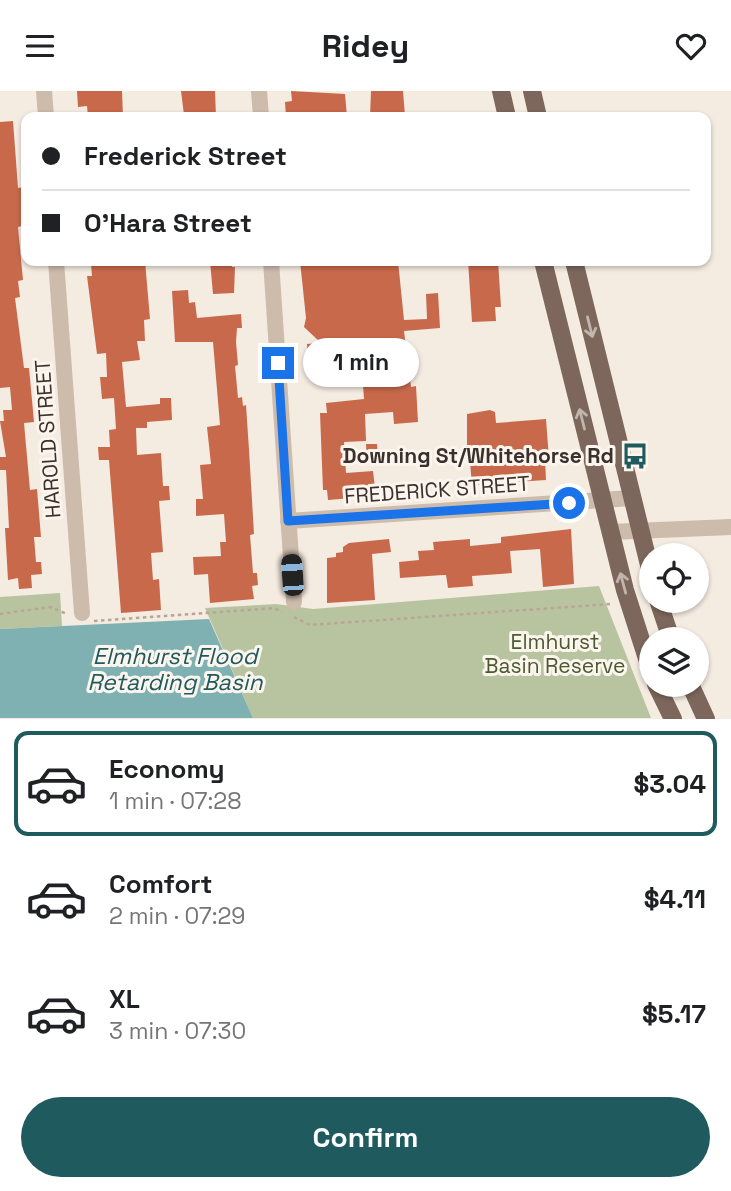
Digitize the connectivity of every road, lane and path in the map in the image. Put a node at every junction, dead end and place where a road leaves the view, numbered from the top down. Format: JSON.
{"nodes":[{"id":1,"x":44,"y":91,"type":"edge"},
{"id":2,"x":259,"y":91,"type":"edge"},
{"id":3,"x":501,"y":91,"type":"edge"},
{"id":4,"x":531,"y":91,"type":"edge"},
{"id":5,"x":46,"y":112,"type":"edge"},
{"id":6,"x":261,"y":112,"type":"edge"},
{"id":7,"x":506,"y":112,"type":"edge"},
{"id":8,"x":537,"y":112,"type":"edge"},
{"id":9,"x":56,"y":266,"type":"edge"},
{"id":10,"x":271,"y":266,"type":"edge"},
{"id":11,"x":544,"y":266,"type":"edge"},
{"id":12,"x":575,"y":266,"type":"edge"},
{"id":13,"x":632,"y":498,"type":"junction"},
{"id":14,"x":603,"y":501,"type":"junction"},
{"id":15,"x":288,"y":521,"type":"junction"},
{"id":16,"x":731,"y":527,"type":"edge"},
{"id":17,"x":641,"y":531,"type":"junction"},
{"id":18,"x":610,"y":533,"type":"junction"},
{"id":19,"x":644,"y":543,"type":"edge"},
{"id":20,"x":294,"y":601,"type":"dead end"},
{"id":21,"x":82,"y":613,"type":"dead end"},
{"id":22,"x":639,"y":637,"type":"edge"},
{"id":23,"x":662,"y":697,"type":"edge"},
{"id":24,"x":696,"y":697,"type":"edge"},
{"id":25,"x":673,"y":719,"type":"edge"},
{"id":26,"x":706,"y":719,"type":"edge"}],
"edges":[{"from":1,"to":5,"type":"street"},
{"from":2,"to":6,"type":"street"},
{"from":3,"to":7,"type":"main road"},
{"from":4,"to":8,"type":"main road"},
{"from":9,"to":21,"type":"street","name":"HAROLD STREET"},
{"from":10,"to":15,"type":"street"},
{"from":14,"to":11,"type":"main road","one_way":true},
{"from":12,"to":13,"type":"main road","one_way":true},
{"from":13,"to":14,"type":"street","name":"FREDERICK STREET"},
{"from":13,"to":17,"type":"main road"},
{"from":14,"to":15,"type":"street","name":"FREDERICK STREET"},
{"from":14,"to":18,"type":"main road"},
{"from":15,"to":20,"type":"street"},
{"from":16,"to":17,"type":"street"},
{"from":17,"to":18,"type":"street"},
{"from":17,"to":19,"type":"main road"},
{"from":22,"to":18,"type":"main road","one_way":true},
{"from":23,"to":25,"type":"main road"},
{"from":24,"to":26,"type":"main road"}]}
